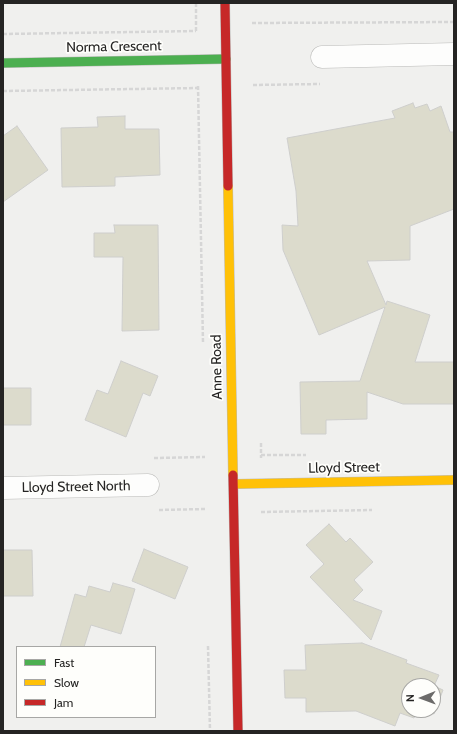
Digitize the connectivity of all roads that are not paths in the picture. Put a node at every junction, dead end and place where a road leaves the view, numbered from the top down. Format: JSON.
{"nodes":[{"id":1,"x":225,"y":3,"type":"edge"},
{"id":2,"x":454,"y":54,"type":"edge"},
{"id":3,"x":322,"y":56,"type":"dead end"},
{"id":4,"x":226,"y":59,"type":"junction"},
{"id":5,"x":3,"y":63,"type":"edge"},
{"id":6,"x":454,"y":480,"type":"edge"},
{"id":7,"x":234,"y":484,"type":"junction"},
{"id":8,"x":148,"y":486,"type":"dead end"},
{"id":9,"x":3,"y":488,"type":"edge"},
{"id":10,"x":238,"y":731,"type":"edge"}],
"edges":[{"from":1,"to":4,"type":"street","name":"Anne Road"},
{"from":2,"to":3,"type":"street"},
{"from":4,"to":5,"type":"street","name":"Norma Crescent"},
{"from":4,"to":7,"type":"street","name":"Anne Road"},
{"from":6,"to":7,"type":"street","name":"Lloyd Street"},
{"from":7,"to":10,"type":"street","name":"Anne Road"},
{"from":8,"to":9,"type":"street","name":"Lloyd Street North"}]}
